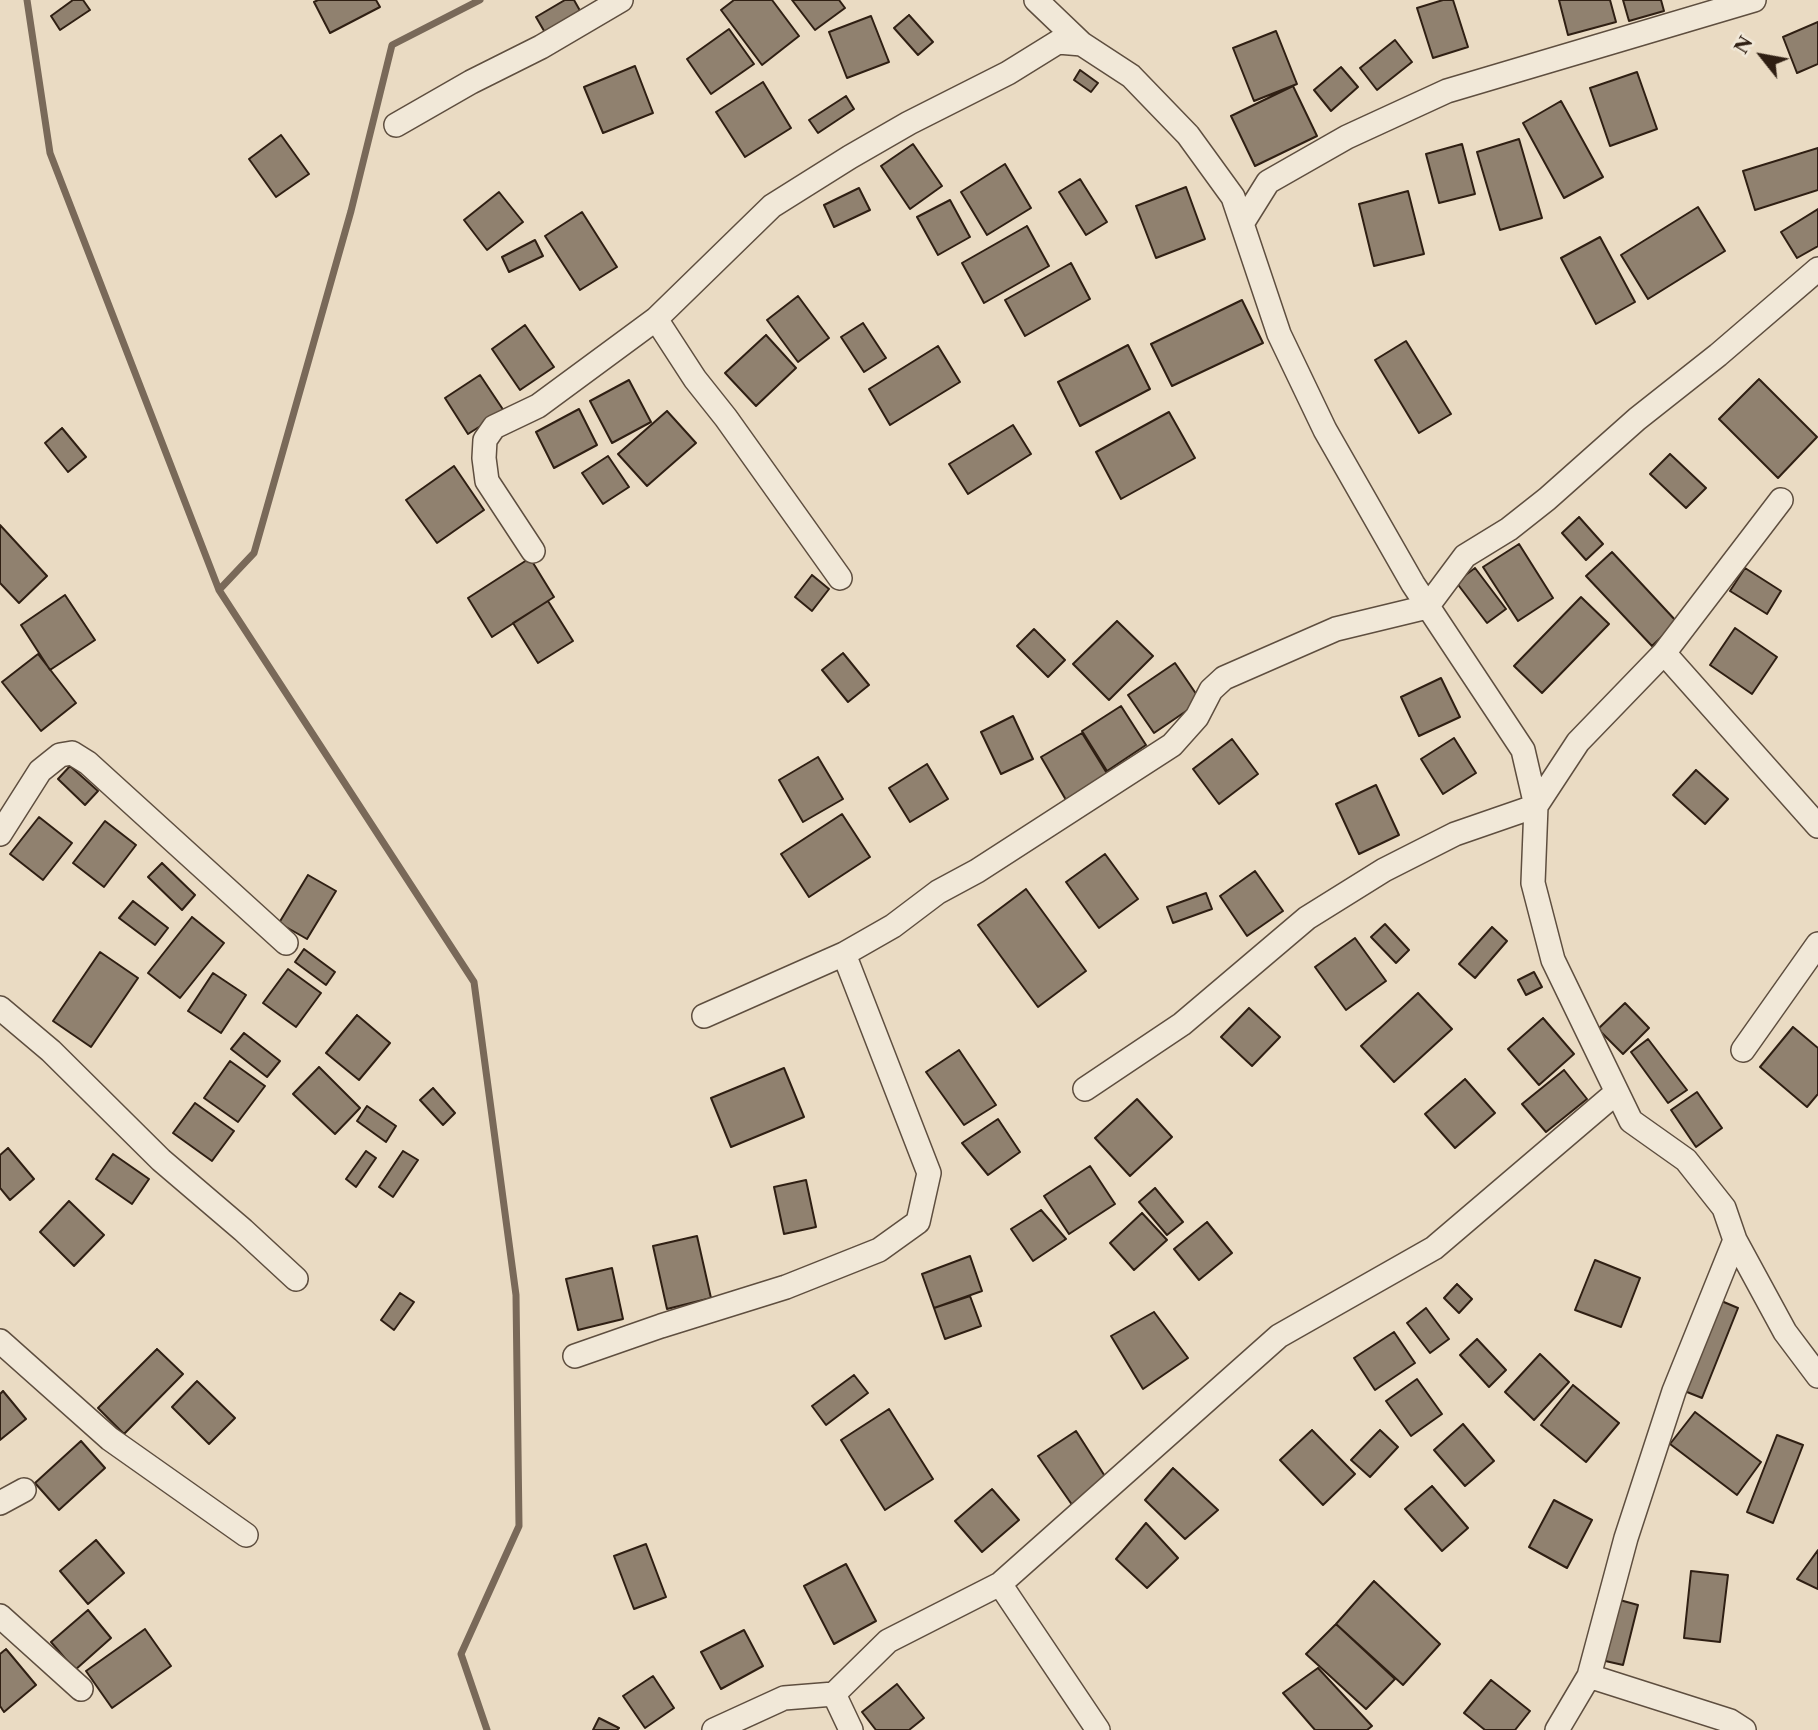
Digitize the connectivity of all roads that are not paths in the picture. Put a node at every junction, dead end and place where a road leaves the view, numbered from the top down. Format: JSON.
{"nodes":[{"id":1,"x":621,"y":0,"type":"edge"},
{"id":2,"x":1036,"y":0,"type":"edge"},
{"id":3,"x":1754,"y":0,"type":"edge"},
{"id":4,"x":1082,"y":44,"type":"junction"},
{"id":5,"x":396,"y":125,"type":"dead end"},
{"id":6,"x":1243,"y":222,"type":"junction"},
{"id":7,"x":1818,"y":269,"type":"edge"},
{"id":8,"x":656,"y":319,"type":"junction"},
{"id":9,"x":1781,"y":500,"type":"dead end"},
{"id":10,"x":533,"y":551,"type":"dead end"},
{"id":11,"x":840,"y":578,"type":"dead end"},
{"id":12,"x":1427,"y":607,"type":"junction"},
{"id":13,"x":1664,"y":653,"type":"junction"},
{"id":14,"x":1535,"y":806,"type":"junction"},
{"id":15,"x":1818,"y":826,"type":"edge"},
{"id":16,"x":0,"y":834,"type":"edge"},
{"id":17,"x":286,"y":943,"type":"dead end"},
{"id":18,"x":1818,"y":944,"type":"edge"},
{"id":19,"x":844,"y":954,"type":"junction"},
{"id":20,"x":0,"y":1008,"type":"edge"},
{"id":21,"x":704,"y":1016,"type":"dead end"},
{"id":22,"x":1743,"y":1051,"type":"dead end"},
{"id":23,"x":1085,"y":1088,"type":"dead end"},
{"id":24,"x":1616,"y":1092,"type":"junction"},
{"id":25,"x":1735,"y":1240,"type":"junction"},
{"id":26,"x":296,"y":1279,"type":"dead end"},
{"id":27,"x":0,"y":1340,"type":"edge"},
{"id":28,"x":575,"y":1356,"type":"dead end"},
{"id":29,"x":1818,"y":1376,"type":"edge"},
{"id":30,"x":24,"y":1490,"type":"dead end"},
{"id":31,"x":0,"y":1503,"type":"edge"},
{"id":32,"x":246,"y":1535,"type":"dead end"},
{"id":33,"x":1000,"y":1584,"type":"junction"},
{"id":34,"x":0,"y":1616,"type":"edge"},
{"id":35,"x":1589,"y":1676,"type":"junction"},
{"id":36,"x":81,"y":1689,"type":"dead end"},
{"id":37,"x":834,"y":1694,"type":"junction"},
{"id":38,"x":714,"y":1730,"type":"edge"},
{"id":39,"x":851,"y":1730,"type":"edge"},
{"id":40,"x":1098,"y":1730,"type":"edge"},
{"id":41,"x":1557,"y":1730,"type":"edge"},
{"id":42,"x":1744,"y":1730,"type":"edge"}],
"edges":[{"from":1,"to":5,"type":"street"},
{"from":2,"to":4,"type":"street"},
{"from":3,"to":6,"type":"street"},
{"from":4,"to":6,"type":"street"},
{"from":4,"to":8,"type":"street"},
{"from":6,"to":12,"type":"street"},
{"from":7,"to":12,"type":"street"},
{"from":8,"to":10,"type":"street"},
{"from":8,"to":11,"type":"street"},
{"from":9,"to":13,"type":"street"},
{"from":12,"to":14,"type":"street"},
{"from":12,"to":19,"type":"street"},
{"from":13,"to":14,"type":"street"},
{"from":13,"to":15,"type":"street"},
{"from":14,"to":23,"type":"street"},
{"from":14,"to":24,"type":"street"},
{"from":16,"to":17,"type":"street"},
{"from":18,"to":22,"type":"street"},
{"from":19,"to":21,"type":"street"},
{"from":19,"to":28,"type":"street"},
{"from":20,"to":26,"type":"street"},
{"from":24,"to":25,"type":"street"},
{"from":24,"to":33,"type":"street"},
{"from":25,"to":29,"type":"street"},
{"from":25,"to":35,"type":"street"},
{"from":27,"to":32,"type":"street"},
{"from":30,"to":31,"type":"street"},
{"from":33,"to":37,"type":"street"},
{"from":33,"to":40,"type":"street"},
{"from":34,"to":36,"type":"street"},
{"from":35,"to":41,"type":"street"},
{"from":35,"to":42,"type":"street"},
{"from":37,"to":38,"type":"street"},
{"from":37,"to":39,"type":"street"}]}
